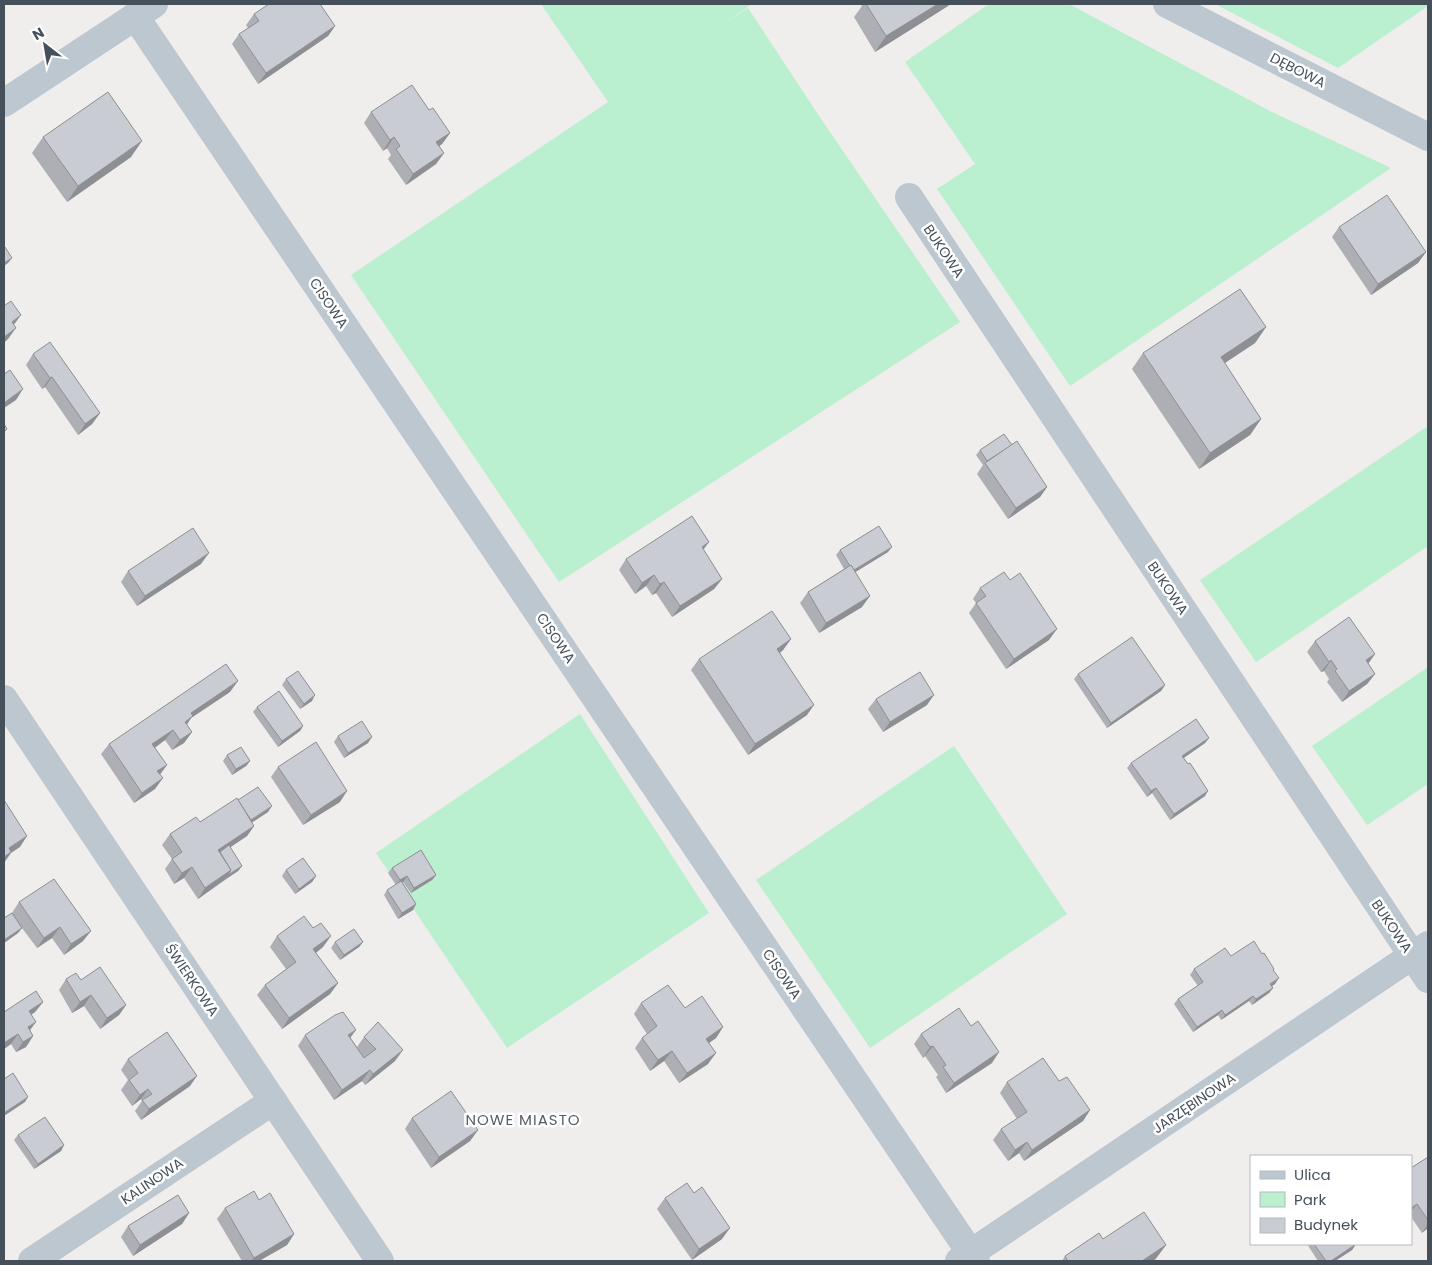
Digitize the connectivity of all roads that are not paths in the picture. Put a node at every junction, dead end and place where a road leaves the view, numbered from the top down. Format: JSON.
{"nodes":[{"id":1,"x":1168,"y":4,"type":"edge"},
{"id":2,"x":144,"y":10,"type":"edge"},
{"id":3,"x":4,"y":103,"type":"edge"},
{"id":4,"x":1428,"y":137,"type":"edge"},
{"id":5,"x":909,"y":198,"type":"dead end"},
{"id":6,"x":4,"y":699,"type":"edge"},
{"id":7,"x":1420,"y":950,"type":"edge"},
{"id":8,"x":1428,"y":979,"type":"edge"},
{"id":9,"x":273,"y":1101,"type":"junction"},
{"id":10,"x":968,"y":1259,"type":"edge"},
{"id":11,"x":32,"y":1261,"type":"edge"},
{"id":12,"x":380,"y":1261,"type":"edge"}],
"edges":[{"from":1,"to":4,"type":"street","name":"DĘBOWA"},
{"from":2,"to":3,"type":"street"},
{"from":2,"to":10,"type":"street","name":"CISOWA"},
{"from":5,"to":7,"type":"street","name":"BUKOWA"},
{"from":6,"to":9,"type":"street","name":"ŚWIERKOWA"},
{"from":7,"to":8,"type":"street","name":"BUKOWA"},
{"from":7,"to":10,"type":"street","name":"JARZĘBINOWA"},
{"from":9,"to":11,"type":"street","name":"KALINOWA"},
{"from":9,"to":12,"type":"street","name":"ŚWIERKOWA"}]}
